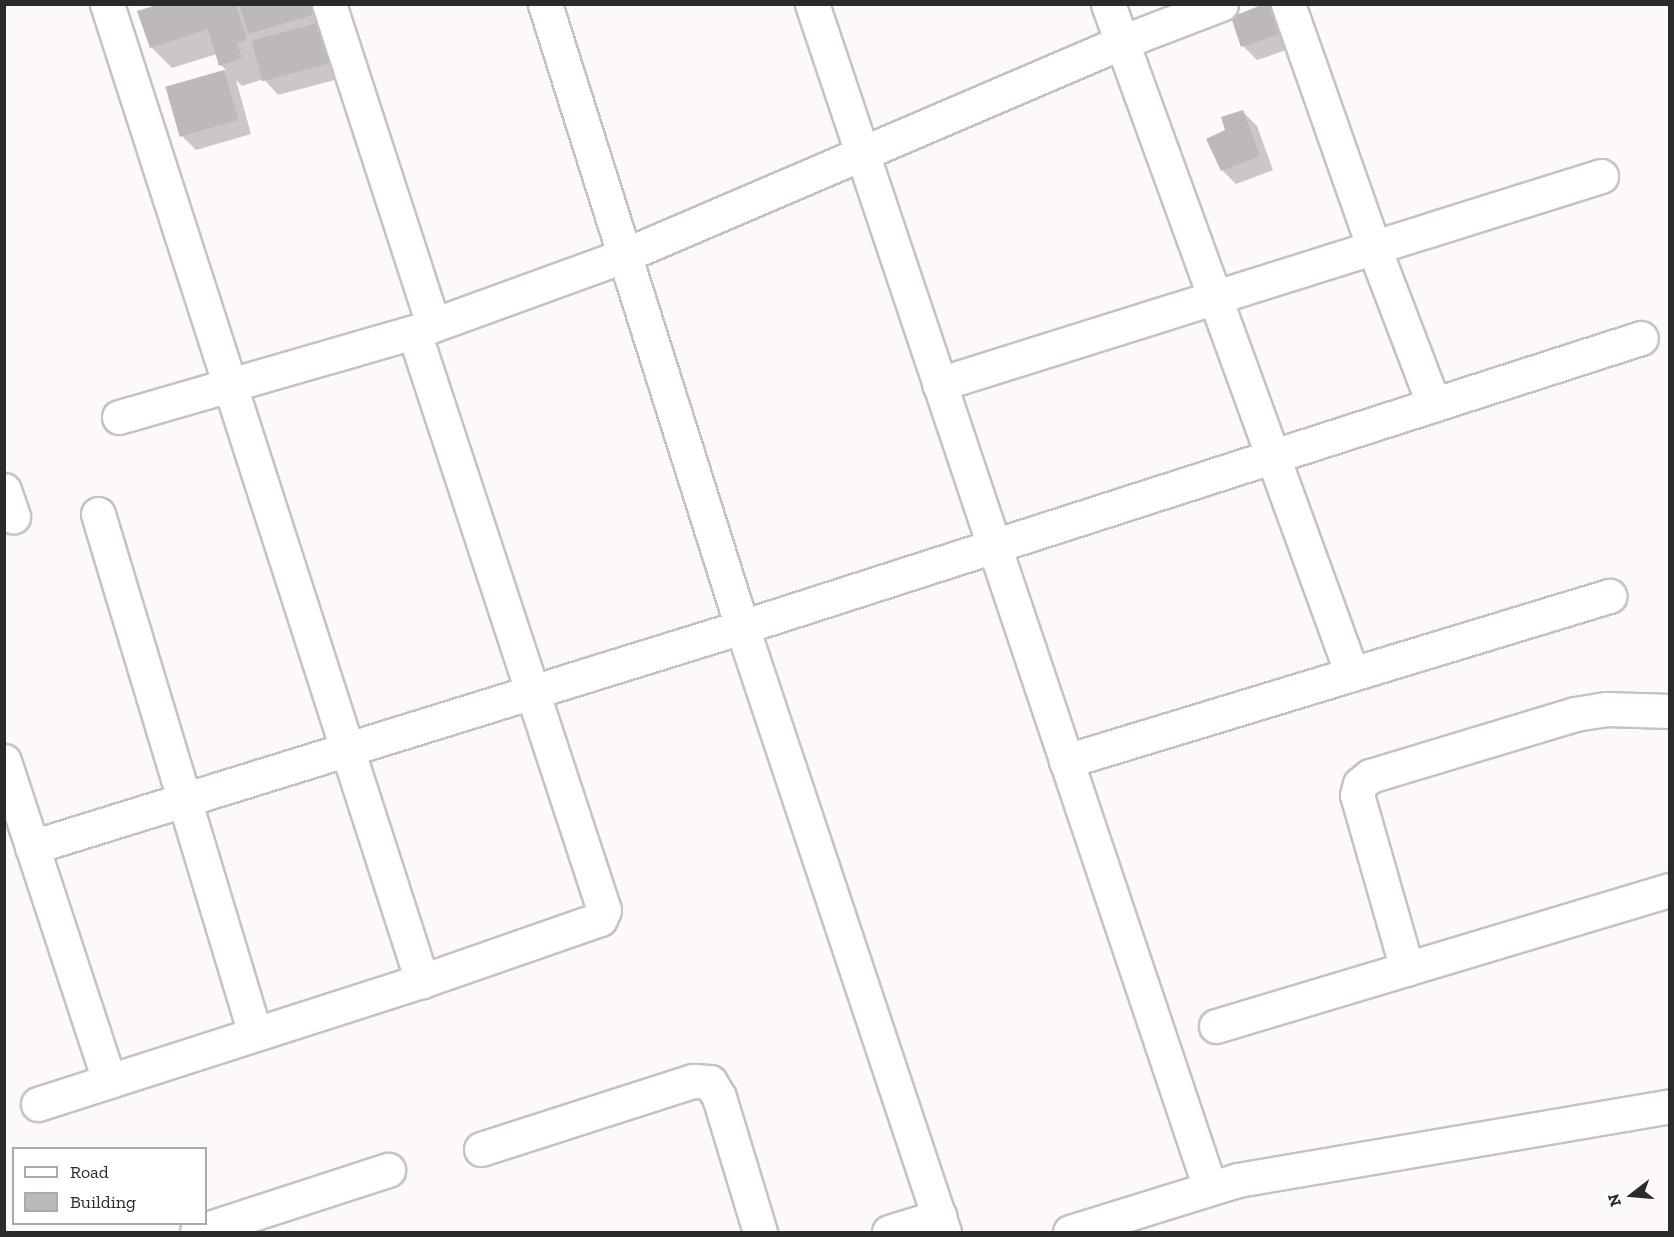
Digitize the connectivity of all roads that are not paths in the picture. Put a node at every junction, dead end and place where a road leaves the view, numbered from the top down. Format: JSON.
{"nodes":[{"id":1,"x":107,"y":4,"type":"edge"},
{"id":2,"x":329,"y":4,"type":"edge"},
{"id":3,"x":545,"y":4,"type":"edge"},
{"id":4,"x":1108,"y":4,"type":"edge"},
{"id":5,"x":1221,"y":4,"type":"edge"},
{"id":6,"x":1288,"y":4,"type":"edge"},
{"id":7,"x":816,"y":6,"type":"edge"},
{"id":8,"x":1122,"y":42,"type":"junction"},
{"id":9,"x":862,"y":153,"type":"junction"},
{"id":10,"x":1601,"y":176,"type":"dead end"},
{"id":11,"x":1374,"y":248,"type":"junction"},
{"id":12,"x":625,"y":255,"type":"junction"},
{"id":13,"x":1215,"y":297,"type":"junction"},
{"id":14,"x":423,"y":329,"type":"junction"},
{"id":15,"x":1641,"y":338,"type":"dead end"},
{"id":16,"x":939,"y":384,"type":"junction"},
{"id":17,"x":230,"y":385,"type":"junction"},
{"id":18,"x":1434,"y":405,"type":"junction"},
{"id":19,"x":119,"y":417,"type":"dead end"},
{"id":20,"x":1273,"y":457,"type":"junction"},
{"id":21,"x":98,"y":514,"type":"dead end"},
{"id":22,"x":994,"y":547,"type":"junction"},
{"id":23,"x":1609,"y":596,"type":"dead end"},
{"id":24,"x":742,"y":627,"type":"junction"},
{"id":25,"x":1352,"y":674,"type":"junction"},
{"id":26,"x":532,"y":692,"type":"junction"},
{"id":27,"x":1670,"y":711,"type":"edge"},
{"id":28,"x":347,"y":749,"type":"junction"},
{"id":29,"x":4,"y":761,"type":"edge"},
{"id":30,"x":1066,"y":761,"type":"junction"},
{"id":31,"x":184,"y":800,"type":"junction"},
{"id":32,"x":32,"y":847,"type":"junction"},
{"id":33,"x":1670,"y":890,"type":"edge"},
{"id":34,"x":1407,"y":969,"type":"junction"},
{"id":35,"x":422,"y":981,"type":"junction"},
{"id":36,"x":1216,"y":1026,"type":"dead end"},
{"id":37,"x":255,"y":1034,"type":"junction"},
{"id":38,"x":109,"y":1081,"type":"junction"},
{"id":39,"x":38,"y":1104,"type":"dead end"},
{"id":40,"x":1670,"y":1106,"type":"edge"},
{"id":41,"x":481,"y":1149,"type":"dead end"},
{"id":42,"x":388,"y":1170,"type":"dead end"},
{"id":43,"x":1210,"y":1188,"type":"junction"},
{"id":44,"x":942,"y":1224,"type":"edge"},
{"id":45,"x":197,"y":1233,"type":"edge"},
{"id":46,"x":760,"y":1233,"type":"edge"},
{"id":47,"x":889,"y":1233,"type":"edge"},
{"id":48,"x":1070,"y":1233,"type":"edge"}],
"edges":[{"from":1,"to":17,"type":"street"},
{"from":2,"to":14,"type":"street"},
{"from":3,"to":12,"type":"street"},
{"from":4,"to":8,"type":"street"},
{"from":5,"to":8,"type":"street"},
{"from":6,"to":11,"type":"street"},
{"from":7,"to":9,"type":"street"},
{"from":8,"to":9,"type":"street"},
{"from":8,"to":13,"type":"street"},
{"from":9,"to":12,"type":"street"},
{"from":9,"to":16,"type":"street"},
{"from":10,"to":11,"type":"street"},
{"from":11,"to":13,"type":"street"},
{"from":11,"to":18,"type":"street"},
{"from":12,"to":14,"type":"street"},
{"from":12,"to":24,"type":"street"},
{"from":13,"to":16,"type":"street"},
{"from":13,"to":20,"type":"street"},
{"from":14,"to":17,"type":"street"},
{"from":14,"to":26,"type":"street"},
{"from":15,"to":18,"type":"street"},
{"from":16,"to":22,"type":"street"},
{"from":17,"to":19,"type":"street"},
{"from":17,"to":28,"type":"street"},
{"from":18,"to":20,"type":"street"},
{"from":20,"to":22,"type":"street"},
{"from":20,"to":25,"type":"street"},
{"from":21,"to":31,"type":"street"},
{"from":22,"to":24,"type":"street"},
{"from":22,"to":30,"type":"street"},
{"from":23,"to":25,"type":"street"},
{"from":24,"to":26,"type":"street"},
{"from":24,"to":44,"type":"street"},
{"from":25,"to":30,"type":"street"},
{"from":26,"to":28,"type":"street"},
{"from":26,"to":35,"type":"street"},
{"from":27,"to":34,"type":"street"},
{"from":28,"to":31,"type":"street"},
{"from":28,"to":35,"type":"street"},
{"from":29,"to":32,"type":"street"},
{"from":30,"to":43,"type":"street"},
{"from":31,"to":32,"type":"street"},
{"from":31,"to":37,"type":"street"},
{"from":32,"to":38,"type":"street"},
{"from":33,"to":34,"type":"street"},
{"from":34,"to":36,"type":"street"},
{"from":35,"to":37,"type":"street"},
{"from":37,"to":38,"type":"street"},
{"from":38,"to":39,"type":"street"},
{"from":40,"to":43,"type":"street"},
{"from":41,"to":46,"type":"street"},
{"from":42,"to":45,"type":"street"},
{"from":43,"to":48,"type":"street"},
{"from":44,"to":47,"type":"street"}]}
